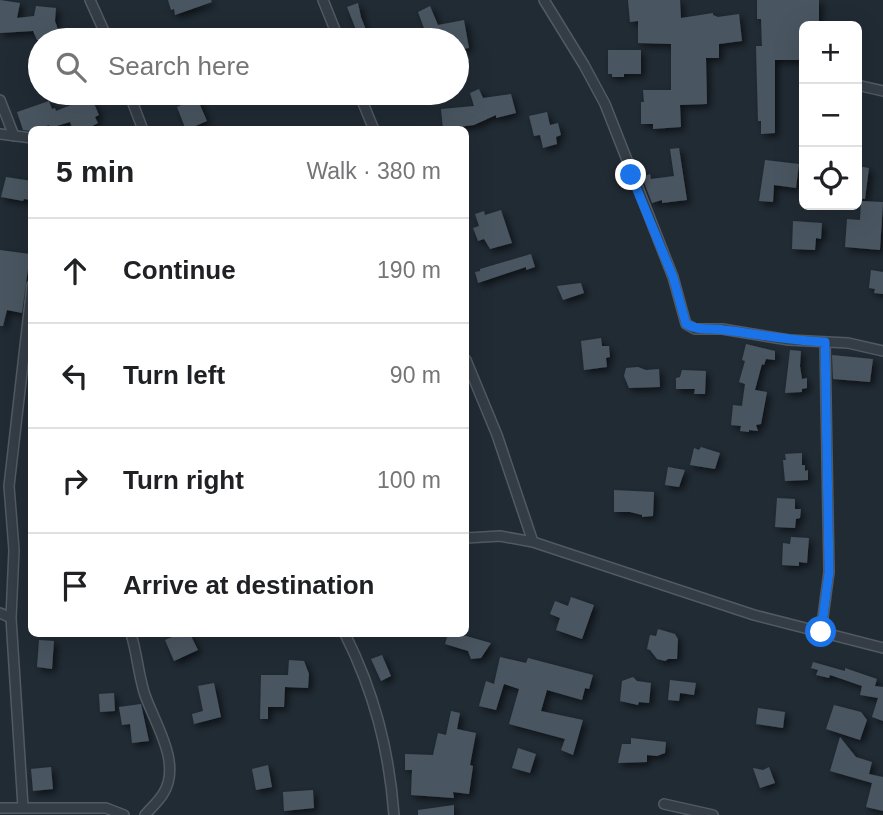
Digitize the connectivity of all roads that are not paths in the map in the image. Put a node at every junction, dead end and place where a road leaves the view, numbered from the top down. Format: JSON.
{"nodes":[{"id":1,"x":90,"y":0,"type":"edge"},
{"id":2,"x":323,"y":0,"type":"edge"},
{"id":3,"x":544,"y":0,"type":"edge"},
{"id":4,"x":103,"y":28,"type":"edge"},
{"id":5,"x":335,"y":28,"type":"edge"},
{"id":6,"x":862,"y":86,"type":"edge"},
{"id":7,"x":883,"y":91,"type":"edge"},
{"id":8,"x":0,"y":100,"type":"edge"},
{"id":9,"x":134,"y":105,"type":"edge"},
{"id":10,"x":364,"y":105,"type":"edge"},
{"id":11,"x":141,"y":126,"type":"edge"},
{"id":12,"x":372,"y":126,"type":"edge"},
{"id":13,"x":0,"y":134,"type":"edge"},
{"id":14,"x":14,"y":136,"type":"junction"},
{"id":15,"x":28,"y":138,"type":"edge"},
{"id":16,"x":28,"y":314,"type":"edge"},
{"id":17,"x":825,"y":342,"type":"junction"},
{"id":18,"x":883,"y":351,"type":"edge"},
{"id":19,"x":469,"y":367,"type":"edge"},
{"id":20,"x":4,"y":485,"type":"edge"},
{"id":21,"x":469,"y":538,"type":"edge"},
{"id":22,"x":533,"y":542,"type":"junction"},
{"id":23,"x":0,"y":613,"type":"edge"},
{"id":24,"x":11,"y":618,"type":"junction"},
{"id":25,"x":821,"y":632,"type":"junction"},
{"id":26,"x":132,"y":637,"type":"edge"},
{"id":27,"x":346,"y":637,"type":"edge"},
{"id":28,"x":883,"y":648,"type":"edge"},
{"id":29,"x":664,"y":804,"type":"dead end"},
{"id":30,"x":23,"y":807,"type":"junction"},
{"id":31,"x":0,"y":808,"type":"edge"},
{"id":32,"x":124,"y":815,"type":"edge"},
{"id":33,"x":145,"y":815,"type":"edge"},
{"id":34,"x":394,"y":815,"type":"edge"},
{"id":35,"x":713,"y":815,"type":"edge"}],
"edges":[{"from":1,"to":4,"type":"street"},
{"from":2,"to":5,"type":"street"},
{"from":3,"to":17,"type":"street"},
{"from":6,"to":7,"type":"street"},
{"from":8,"to":14,"type":"street"},
{"from":9,"to":11,"type":"street"},
{"from":10,"to":12,"type":"street"},
{"from":13,"to":14,"type":"street"},
{"from":14,"to":15,"type":"street"},
{"from":16,"to":20,"type":"street"},
{"from":17,"to":18,"type":"street"},
{"from":17,"to":25,"type":"street"},
{"from":19,"to":22,"type":"street"},
{"from":20,"to":24,"type":"street"},
{"from":21,"to":22,"type":"street"},
{"from":22,"to":25,"type":"street"},
{"from":23,"to":24,"type":"street"},
{"from":24,"to":30,"type":"street"},
{"from":25,"to":28,"type":"street"},
{"from":26,"to":33,"type":"street"},
{"from":27,"to":34,"type":"street"},
{"from":29,"to":35,"type":"street"},
{"from":30,"to":31,"type":"street"},
{"from":30,"to":32,"type":"street"}]}
